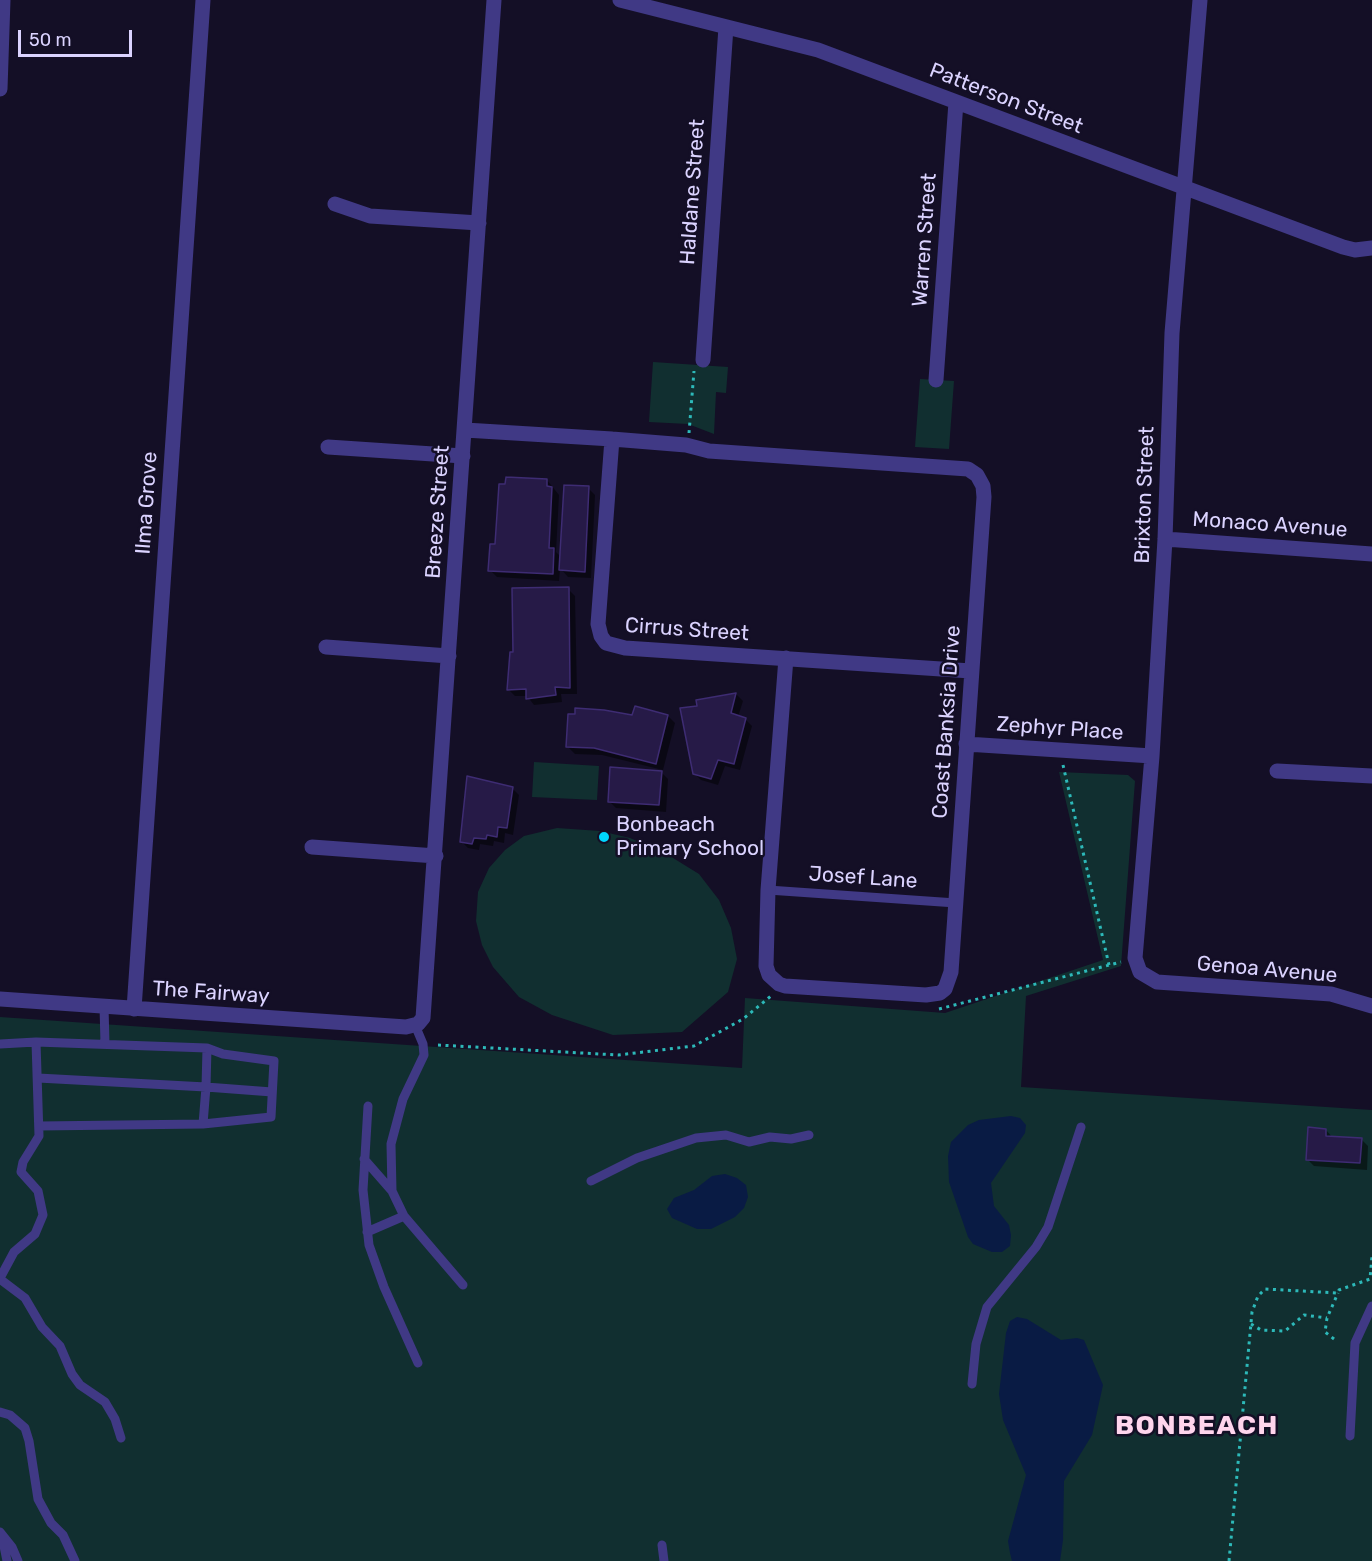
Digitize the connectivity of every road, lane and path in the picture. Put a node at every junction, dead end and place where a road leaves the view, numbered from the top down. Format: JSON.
{"nodes":[{"id":1,"x":3,"y":0,"type":"edge"},
{"id":2,"x":203,"y":0,"type":"edge"},
{"id":3,"x":494,"y":0,"type":"edge"},
{"id":4,"x":620,"y":0,"type":"edge"},
{"id":5,"x":1200,"y":0,"type":"edge"},
{"id":6,"x":726,"y":27,"type":"junction"},
{"id":7,"x":0,"y":89,"type":"edge"},
{"id":8,"x":956,"y":102,"type":"junction"},
{"id":9,"x":1186,"y":189,"type":"junction"},
{"id":10,"x":335,"y":204,"type":"dead end"},
{"id":11,"x":479,"y":223,"type":"junction"},
{"id":12,"x":1372,"y":249,"type":"edge"},
{"id":13,"x":703,"y":360,"type":"joint"},
{"id":14,"x":936,"y":380,"type":"dead end"},
{"id":15,"x":465,"y":430,"type":"junction"},
{"id":16,"x":612,"y":439,"type":"junction"},
{"id":17,"x":686,"y":445,"type":"junction"},
{"id":18,"x":328,"y":447,"type":"dead end"},
{"id":19,"x":464,"y":456,"type":"junction"},
{"id":20,"x":1166,"y":539,"type":"junction"},
{"id":21,"x":1372,"y":554,"type":"edge"},
{"id":22,"x":326,"y":647,"type":"dead end"},
{"id":23,"x":449,"y":656,"type":"junction"},
{"id":24,"x":786,"y":658,"type":"junction"},
{"id":25,"x":971,"y":671,"type":"junction"},
{"id":26,"x":966,"y":744,"type":"junction"},
{"id":27,"x":1054,"y":750,"type":"junction"},
{"id":28,"x":1152,"y":756,"type":"junction"},
{"id":29,"x":1277,"y":771,"type":"dead end"},
{"id":30,"x":1372,"y":776,"type":"edge"},
{"id":31,"x":312,"y":847,"type":"dead end"},
{"id":32,"x":436,"y":856,"type":"junction"},
{"id":33,"x":768,"y":890,"type":"junction"},
{"id":34,"x":956,"y":903,"type":"junction"},
{"id":35,"x":1135,"y":958,"type":"junction"},
{"id":36,"x":1109,"y":965,"type":"junction"},
{"id":37,"x":781,"y":997,"type":"dead end"},
{"id":38,"x":0,"y":999,"type":"edge"},
{"id":39,"x":104,"y":1006,"type":"junction"},
{"id":40,"x":1372,"y":1006,"type":"edge"},
{"id":41,"x":134,"y":1009,"type":"junction"},
{"id":42,"x":934,"y":1009,"type":"dead end"},
{"id":43,"x":417,"y":1024,"type":"junction"},
{"id":44,"x":36,"y":1042,"type":"junction"},
{"id":45,"x":0,"y":1044,"type":"edge"},
{"id":46,"x":105,"y":1044,"type":"junction"},
{"id":47,"x":438,"y":1045,"type":"dead end"},
{"id":48,"x":207,"y":1047,"type":"junction"},
{"id":49,"x":38,"y":1078,"type":"junction"},
{"id":50,"x":206,"y":1087,"type":"junction"},
{"id":51,"x":272,"y":1092,"type":"junction"},
{"id":52,"x":368,"y":1106,"type":"dead end"},
{"id":53,"x":203,"y":1124,"type":"junction"},
{"id":54,"x":39,"y":1126,"type":"junction"},
{"id":55,"x":1081,"y":1126,"type":"dead end"},
{"id":56,"x":809,"y":1135,"type":"dead end"},
{"id":57,"x":364,"y":1159,"type":"junction"},
{"id":58,"x":591,"y":1181,"type":"dead end"},
{"id":59,"x":392,"y":1191,"type":"junction"},
{"id":60,"x":404,"y":1216,"type":"junction"},
{"id":61,"x":367,"y":1232,"type":"junction"},
{"id":62,"x":1372,"y":1256,"type":"edge"},
{"id":63,"x":0,"y":1278,"type":"edge"},
{"id":64,"x":463,"y":1285,"type":"dead end"},
{"id":65,"x":1338,"y":1293,"type":"junction"},
{"id":66,"x":1372,"y":1306,"type":"edge"},
{"id":67,"x":1327,"y":1318,"type":"junction"},
{"id":68,"x":1251,"y":1324,"type":"junction"},
{"id":69,"x":1334,"y":1340,"type":"dead end"},
{"id":70,"x":418,"y":1363,"type":"dead end"},
{"id":71,"x":972,"y":1384,"type":"dead end"},
{"id":72,"x":0,"y":1412,"type":"edge"},
{"id":73,"x":1350,"y":1436,"type":"dead end"},
{"id":74,"x":122,"y":1438,"type":"dead end"},
{"id":75,"x":1,"y":1533,"type":"edge"},
{"id":76,"x":662,"y":1545,"type":"dead end"},
{"id":77,"x":7,"y":1561,"type":"edge"},
{"id":78,"x":18,"y":1561,"type":"edge"},
{"id":79,"x":75,"y":1561,"type":"edge"},
{"id":80,"x":664,"y":1561,"type":"edge"},
{"id":81,"x":1229,"y":1561,"type":"edge"}],
"edges":[{"from":1,"to":7,"type":"street"},
{"from":2,"to":41,"type":"street","name":"Ilma Grove"},
{"from":3,"to":11,"type":"street","name":"Breeze Street"},
{"from":4,"to":6,"type":"street","name":"Patterson Street"},
{"from":5,"to":9,"type":"street","name":"Brixton Street"},
{"from":6,"to":8,"type":"street","name":"Patterson Street"},
{"from":6,"to":13,"type":"street","name":"Haldane Street"},
{"from":8,"to":9,"type":"street","name":"Patterson Street"},
{"from":8,"to":14,"type":"street","name":"Warren Street"},
{"from":9,"to":12,"type":"street","name":"Patterson Street"},
{"from":9,"to":20,"type":"street","name":"Brixton Street"},
{"from":10,"to":11,"type":"street"},
{"from":11,"to":15,"type":"street","name":"Breeze Street"},
{"from":13,"to":17,"type":"path"},
{"from":15,"to":16,"type":"street","name":"Coast Banksia Drive"},
{"from":15,"to":19,"type":"street","name":"Breeze Street"},
{"from":16,"to":17,"type":"street","name":"Coast Banksia Drive"},
{"from":16,"to":24,"type":"street","name":"Cirrus Street"},
{"from":17,"to":25,"type":"street","name":"Coast Banksia Drive"},
{"from":18,"to":19,"type":"street"},
{"from":19,"to":23,"type":"street","name":"Breeze Street"},
{"from":20,"to":21,"type":"street","name":"Monaco Avenue"},
{"from":20,"to":28,"type":"street","name":"Brixton Street"},
{"from":22,"to":23,"type":"street"},
{"from":23,"to":32,"type":"street","name":"Breeze Street"},
{"from":24,"to":25,"type":"street","name":"Cirrus Street"},
{"from":24,"to":33,"type":"street","name":"Coast Banksia Drive"},
{"from":25,"to":26,"type":"street","name":"Coast Banksia Drive"},
{"from":26,"to":27,"type":"street","name":"Zephyr Place"},
{"from":26,"to":34,"type":"street","name":"Coast Banksia Drive"},
{"from":27,"to":28,"type":"street","name":"Zephyr Place"},
{"from":27,"to":36,"type":"path"},
{"from":28,"to":35,"type":"street","name":"Brixton Street"},
{"from":29,"to":30,"type":"street"},
{"from":31,"to":32,"type":"street"},
{"from":32,"to":43,"type":"street","name":"Breeze Street"},
{"from":33,"to":34,"type":"lane","name":"Josef Lane"},
{"from":33,"to":34,"type":"street","name":"Coast Banksia Drive"},
{"from":35,"to":36,"type":"path"},
{"from":35,"to":40,"type":"street","name":"Genoa Avenue"},
{"from":36,"to":42,"type":"path"},
{"from":37,"to":47,"type":"path"},
{"from":38,"to":39,"type":"street","name":"The Fairway"},
{"from":39,"to":41,"type":"street","name":"The Fairway"},
{"from":39,"to":46,"type":"lane"},
{"from":41,"to":43,"type":"street","name":"The Fairway"},
{"from":43,"to":59,"type":"lane"},
{"from":44,"to":45,"type":"lane"},
{"from":44,"to":46,"type":"lane"},
{"from":44,"to":49,"type":"lane"},
{"from":46,"to":48,"type":"lane"},
{"from":48,"to":50,"type":"lane"},
{"from":48,"to":51,"type":"lane"},
{"from":49,"to":50,"type":"lane"},
{"from":49,"to":54,"type":"lane"},
{"from":50,"to":51,"type":"lane"},
{"from":50,"to":53,"type":"lane"},
{"from":51,"to":53,"type":"lane"},
{"from":52,"to":57,"type":"lane"},
{"from":53,"to":54,"type":"lane"},
{"from":54,"to":63,"type":"lane"},
{"from":55,"to":71,"type":"lane"},
{"from":56,"to":58,"type":"lane"},
{"from":57,"to":59,"type":"lane"},
{"from":57,"to":61,"type":"lane"},
{"from":59,"to":60,"type":"lane"},
{"from":60,"to":61,"type":"lane"},
{"from":60,"to":64,"type":"lane"},
{"from":61,"to":70,"type":"lane"},
{"from":62,"to":65,"type":"path"},
{"from":63,"to":74,"type":"lane"},
{"from":65,"to":67,"type":"path"},
{"from":65,"to":68,"type":"path"},
{"from":66,"to":73,"type":"lane"},
{"from":67,"to":68,"type":"path"},
{"from":67,"to":69,"type":"path"},
{"from":68,"to":81,"type":"path"},
{"from":72,"to":79,"type":"lane"},
{"from":75,"to":77,"type":"lane"},
{"from":75,"to":78,"type":"lane"},
{"from":76,"to":80,"type":"lane"}]}
